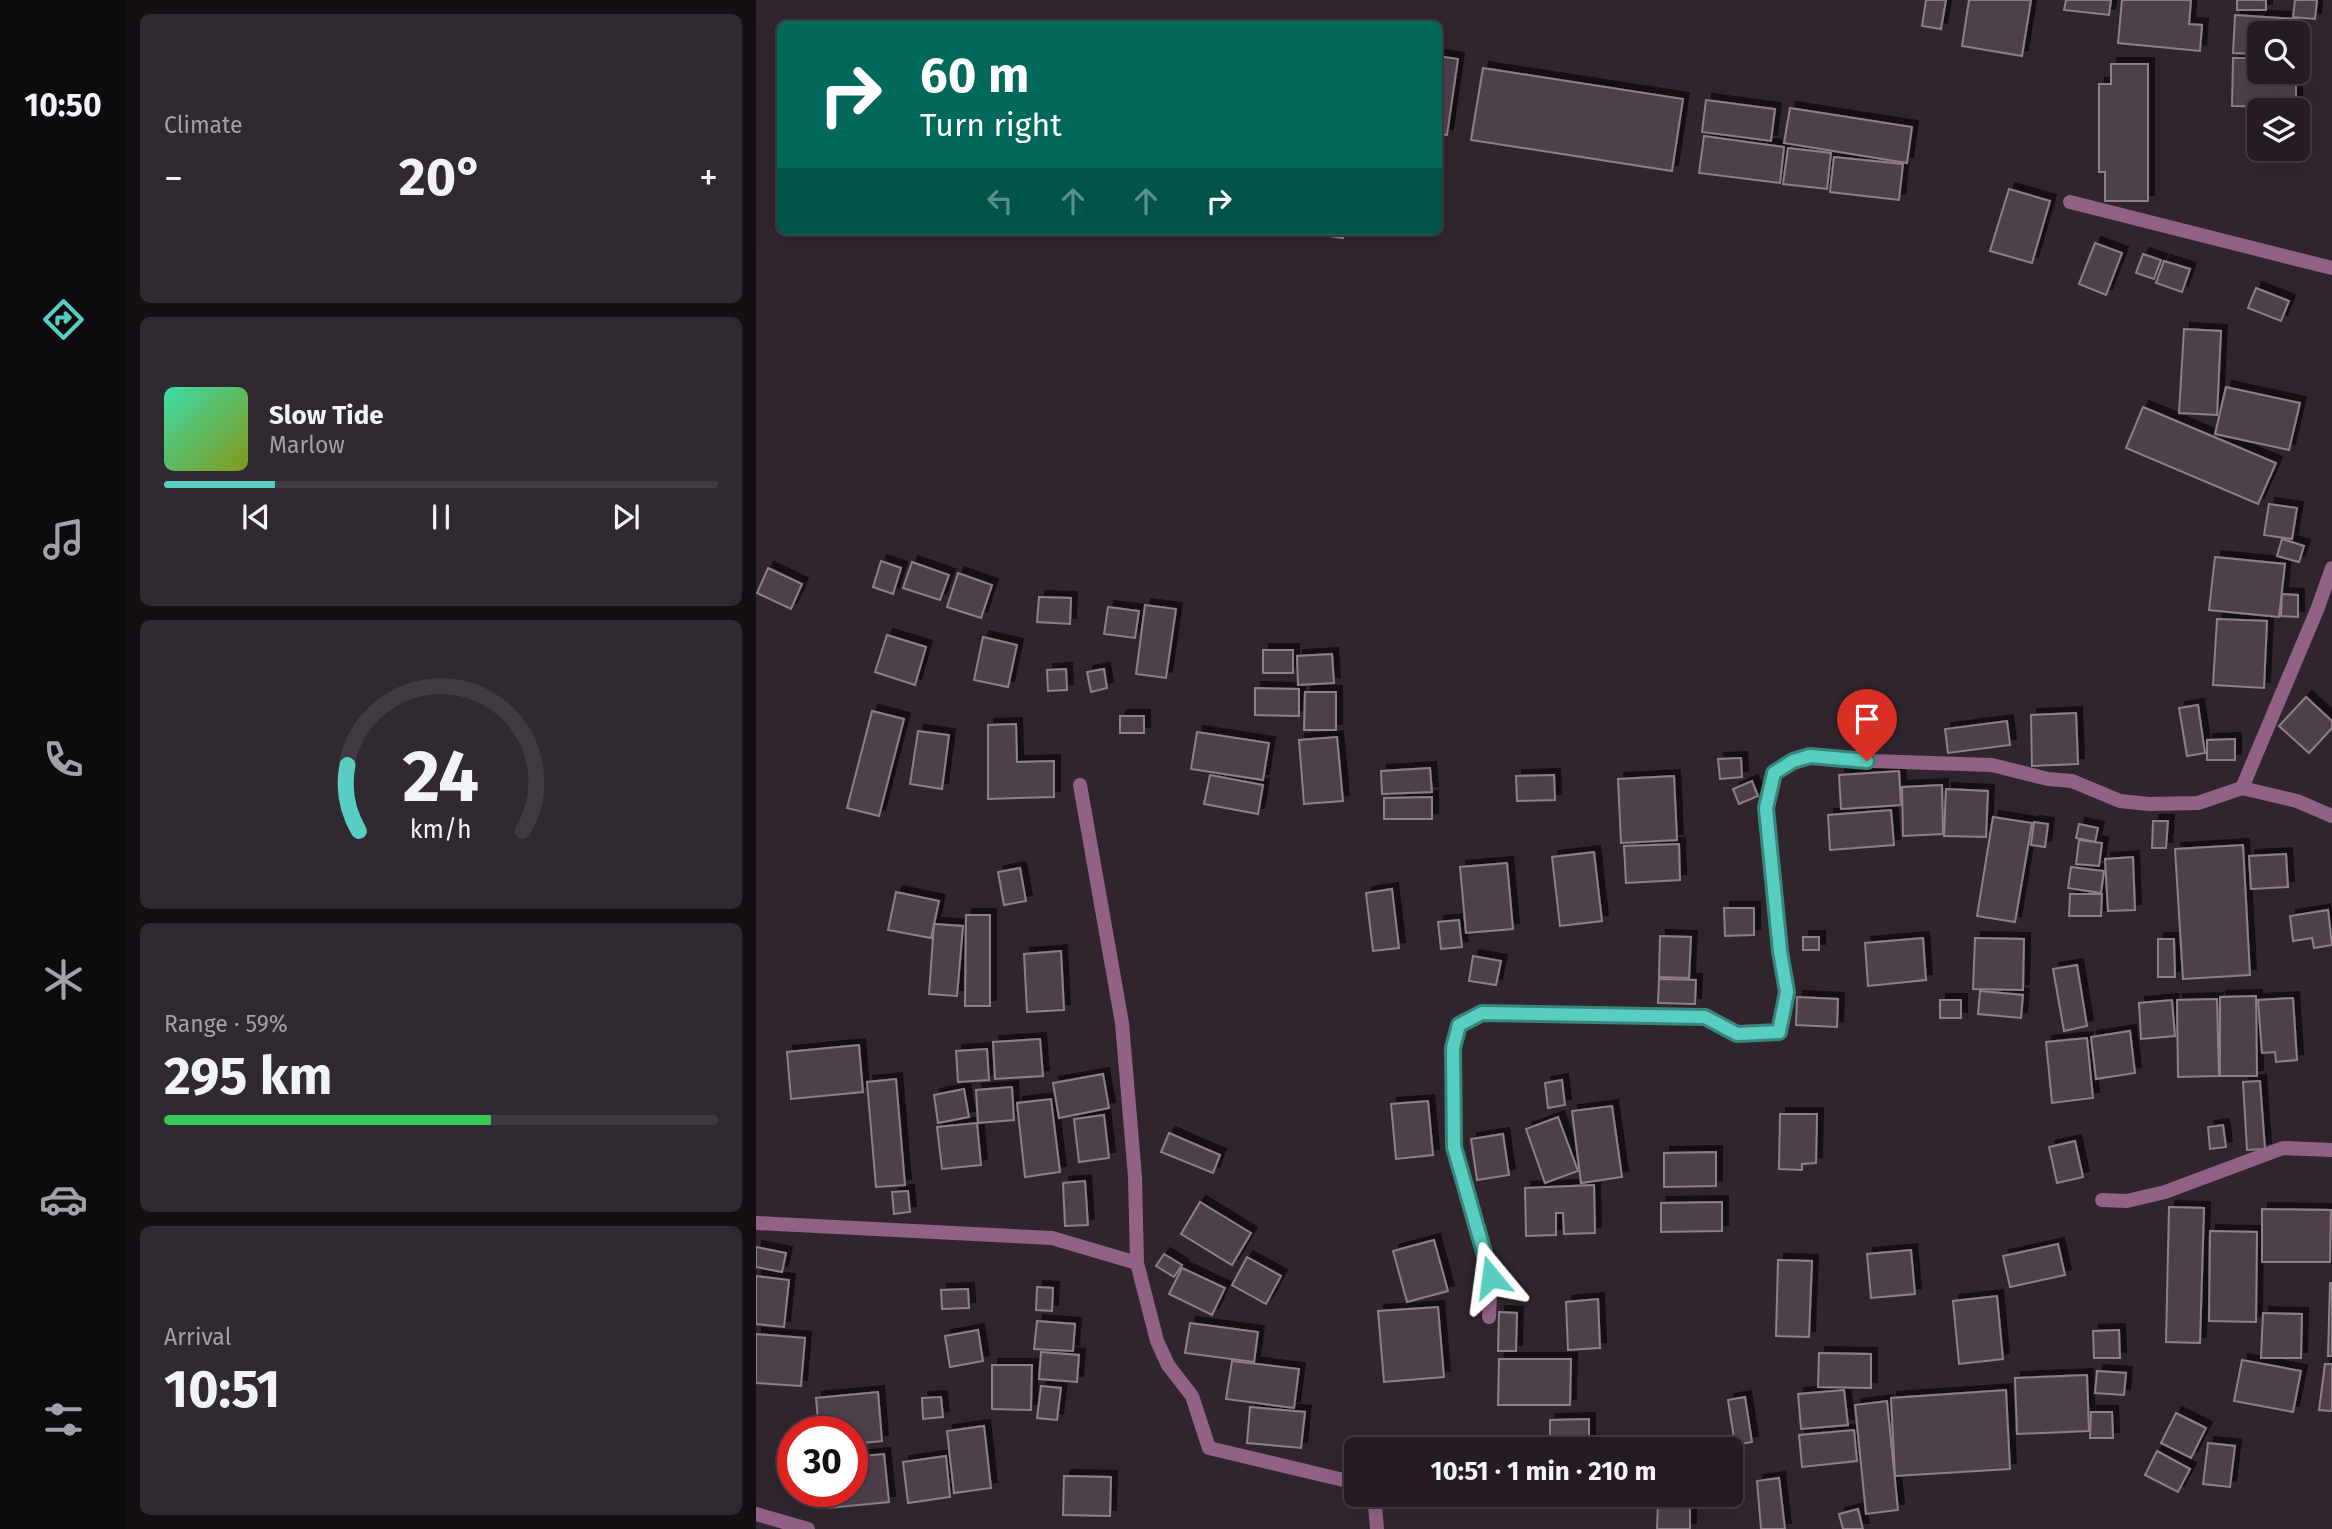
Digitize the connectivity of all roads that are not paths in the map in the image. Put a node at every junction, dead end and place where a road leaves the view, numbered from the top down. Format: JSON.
{"nodes":[{"id":1,"x":2070,"y":202,"type":"dead end"},
{"id":2,"x":2332,"y":268,"type":"edge"},
{"id":3,"x":2332,"y":568,"type":"edge"},
{"id":4,"x":1080,"y":785,"type":"dead end"},
{"id":5,"x":2242,"y":788,"type":"junction"},
{"id":6,"x":2332,"y":816,"type":"edge"},
{"id":7,"x":2332,"y":1150,"type":"edge"},
{"id":8,"x":2102,"y":1200,"type":"dead end"},
{"id":9,"x":756,"y":1223,"type":"edge"},
{"id":10,"x":1137,"y":1263,"type":"junction"},
{"id":11,"x":1489,"y":1317,"type":"dead end"},
{"id":12,"x":1344,"y":1480,"type":"edge"},
{"id":13,"x":1375,"y":1507,"type":"edge"},
{"id":14,"x":756,"y":1514,"type":"edge"},
{"id":15,"x":807,"y":1529,"type":"edge"},
{"id":16,"x":1377,"y":1529,"type":"edge"}],
"edges":[{"from":1,"to":2,"type":"street"},
{"from":3,"to":5,"type":"street"},
{"from":4,"to":10,"type":"street"},
{"from":5,"to":6,"type":"street"},
{"from":5,"to":11,"type":"street"},
{"from":7,"to":8,"type":"street"},
{"from":9,"to":10,"type":"street"},
{"from":10,"to":12,"type":"street"},
{"from":13,"to":16,"type":"street"},
{"from":14,"to":15,"type":"street"}]}
